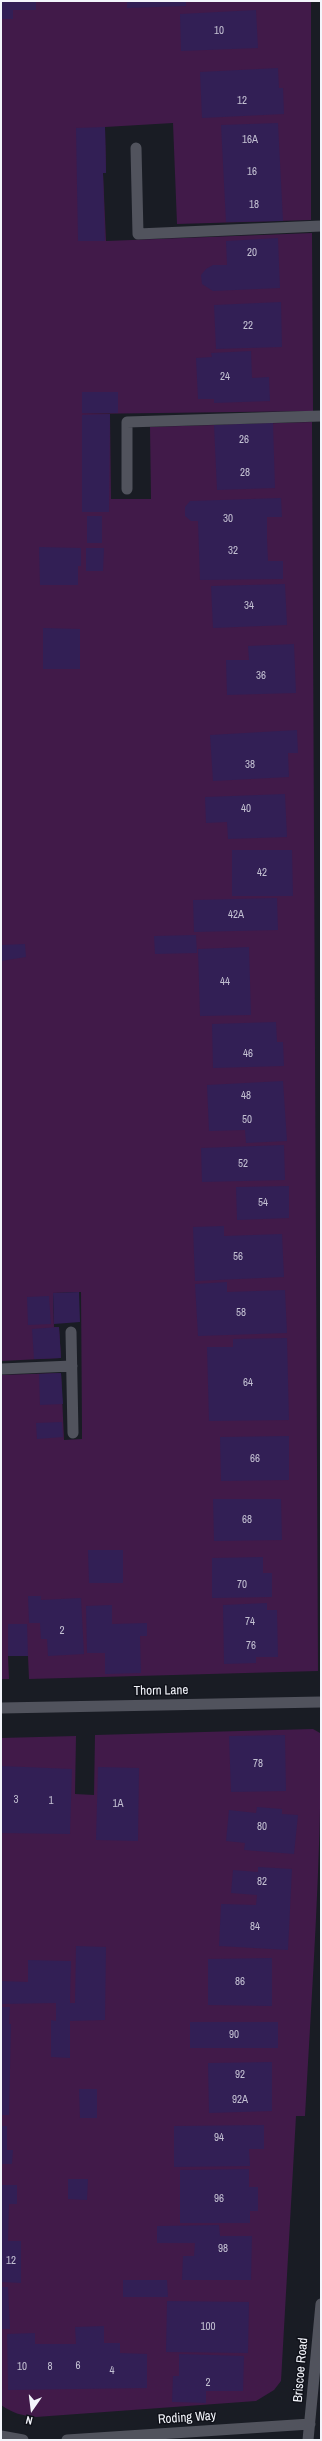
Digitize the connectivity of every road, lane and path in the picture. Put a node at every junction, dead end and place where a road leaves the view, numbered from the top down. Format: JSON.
{"nodes":[{"id":1,"x":136,"y":148,"type":"dead end"},
{"id":2,"x":321,"y":226,"type":"edge"},
{"id":3,"x":321,"y":416,"type":"edge"},
{"id":4,"x":127,"y":489,"type":"dead end"},
{"id":5,"x":71,"y":1332,"type":"dead end"},
{"id":6,"x":72,"y":1366,"type":"junction"},
{"id":7,"x":1,"y":1369,"type":"edge"},
{"id":8,"x":73,"y":1433,"type":"dead end"},
{"id":9,"x":321,"y":1702,"type":"edge"},
{"id":10,"x":1,"y":1708,"type":"edge"},
{"id":11,"x":321,"y":2304,"type":"edge"},
{"id":12,"x":319,"y":2337,"type":"edge"},
{"id":13,"x":310,"y":2424,"type":"junction"},
{"id":14,"x":1,"y":2436,"type":"edge"},
{"id":15,"x":23,"y":2440,"type":"edge"},
{"id":16,"x":67,"y":2440,"type":"edge"},
{"id":17,"x":308,"y":2440,"type":"edge"}],
"edges":[{"from":1,"to":2,"type":"street"},
{"from":3,"to":4,"type":"street"},
{"from":5,"to":6,"type":"street"},
{"from":6,"to":7,"type":"street"},
{"from":6,"to":8,"type":"street"},
{"from":9,"to":10,"type":"street","name":"Thorn Lane"},
{"from":11,"to":12,"type":"street","name":"Briscoe Road"},
{"from":12,"to":13,"type":"street","name":"Briscoe Road"},
{"from":13,"to":16,"type":"street","name":"Roding Way"},
{"from":13,"to":17,"type":"street","name":"Briscoe Road"},
{"from":14,"to":15,"type":"street"}]}
